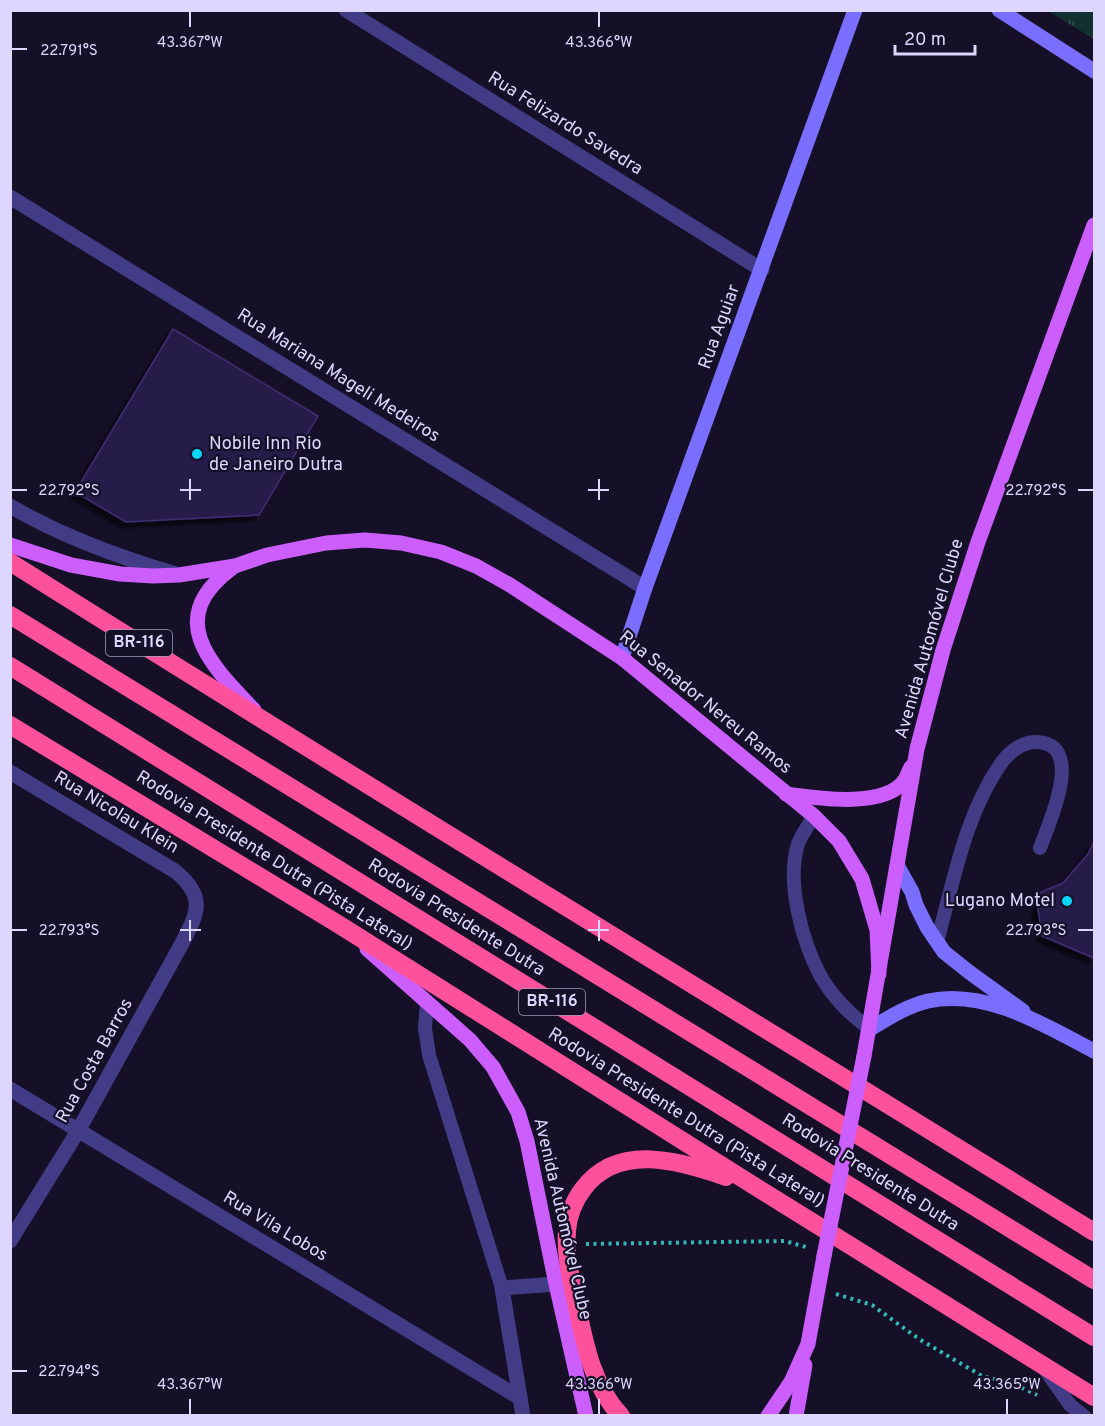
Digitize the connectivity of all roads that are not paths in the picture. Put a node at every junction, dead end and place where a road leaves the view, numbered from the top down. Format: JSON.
{"nodes":[{"id":1,"x":346,"y":10,"type":"edge"},
{"id":2,"x":855,"y":10,"type":"edge"},
{"id":3,"x":999,"y":10,"type":"edge"},
{"id":4,"x":1095,"y":70,"type":"edge"},
{"id":5,"x":10,"y":197,"type":"edge"},
{"id":6,"x":1095,"y":225,"type":"edge"},
{"id":7,"x":762,"y":270,"type":"junction"},
{"id":8,"x":10,"y":506,"type":"edge"},
{"id":9,"x":10,"y":545,"type":"edge"},
{"id":10,"x":10,"y":562,"type":"edge"},
{"id":11,"x":235,"y":566,"type":"junction"},
{"id":12,"x":179,"y":575,"type":"junction"},
{"id":13,"x":645,"y":588,"type":"junction"},
{"id":14,"x":10,"y":615,"type":"edge"},
{"id":15,"x":622,"y":657,"type":"junction"},
{"id":16,"x":10,"y":666,"type":"edge"},
{"id":17,"x":10,"y":724,"type":"edge"},
{"id":18,"x":267,"y":724,"type":"junction"},
{"id":19,"x":917,"y":749,"type":"junction"},
{"id":20,"x":10,"y":772,"type":"edge"},
{"id":21,"x":786,"y":794,"type":"junction"},
{"id":22,"x":814,"y":816,"type":"junction"},
{"id":23,"x":1040,"y":848,"type":"dead end"},
{"id":24,"x":898,"y":867,"type":"junction"},
{"id":25,"x":195,"y":893,"type":"joint"},
{"id":26,"x":338,"y":924,"type":"junction"},
{"id":27,"x":937,"y":942,"type":"junction"},
{"id":28,"x":879,"y":974,"type":"junction"},
{"id":29,"x":427,"y":1002,"type":"junction"},
{"id":30,"x":1040,"y":1023,"type":"junction"},
{"id":31,"x":870,"y":1029,"type":"junction"},
{"id":32,"x":1095,"y":1051,"type":"edge"},
{"id":33,"x":10,"y":1089,"type":"edge"},
{"id":34,"x":78,"y":1131,"type":"junction"},
{"id":35,"x":756,"y":1187,"type":"junction"},
{"id":36,"x":1095,"y":1232,"type":"edge"},
{"id":37,"x":10,"y":1241,"type":"edge"},
{"id":38,"x":1095,"y":1280,"type":"edge"},
{"id":39,"x":556,"y":1284,"type":"junction"},
{"id":40,"x":502,"y":1288,"type":"junction"},
{"id":41,"x":1095,"y":1337,"type":"edge"},
{"id":42,"x":808,"y":1344,"type":"junction"},
{"id":43,"x":1041,"y":1364,"type":"junction"},
{"id":44,"x":1095,"y":1397,"type":"edge"},
{"id":45,"x":520,"y":1398,"type":"junction"},
{"id":46,"x":523,"y":1416,"type":"edge"},
{"id":47,"x":586,"y":1416,"type":"edge"},
{"id":48,"x":621,"y":1416,"type":"edge"},
{"id":49,"x":768,"y":1416,"type":"edge"},
{"id":50,"x":796,"y":1416,"type":"edge"},
{"id":51,"x":1084,"y":1416,"type":"edge"}],
"edges":[{"from":1,"to":7,"type":"street","name":"Rua Felizardo Savedra"},
{"from":2,"to":7,"type":"main road","name":"Rua Aguiar"},
{"from":3,"to":4,"type":"main road"},
{"from":5,"to":13,"type":"street","name":"Rua Mariana Mageli Medeiros"},
{"from":6,"to":19,"type":"main road","name":"Avenida Automóvel Clube"},
{"from":7,"to":13,"type":"main road","name":"Rua Aguiar"},
{"from":8,"to":12,"type":"street","name":"Rua Senador Nereu Ramos"},
{"from":9,"to":12,"type":"main road"},
{"from":10,"to":18,"type":"highway","number":"BR-116"},
{"from":11,"to":12,"type":"main road","name":"Rua Senador Nereu Ramos"},
{"from":11,"to":15,"type":"main road","name":"Rua Senador Nereu Ramos"},
{"from":11,"to":18,"type":"main road","name":"Rua Senador Nereu Ramos"},
{"from":13,"to":15,"type":"main road","name":"Rua Aguiar"},
{"from":14,"to":38,"type":"highway","name":"Rodovia Presidente Dutra","number":"BR-116"},
{"from":15,"to":21,"type":"main road","name":"Rua Senador Nereu Ramos"},
{"from":16,"to":41,"type":"highway","name":"Rodovia Presidente Dutra","number":"BR-116"},
{"from":17,"to":26,"type":"highway","name":"Rodovia Presidente Dutra (Pista Lateral)","number":"BR-116"},
{"from":18,"to":36,"type":"highway","number":"BR-116"},
{"from":19,"to":21,"type":"main road"},
{"from":19,"to":24,"type":"main road","name":"Avenida Automóvel Clube"},
{"from":20,"to":25,"type":"street","name":"Rua Nicolau Klein"},
{"from":21,"to":22,"type":"main road","name":"Rua Senador Nereu Ramos"},
{"from":22,"to":28,"type":"main road","name":"Rua Senador Nereu Ramos"},
{"from":22,"to":31,"type":"lane"},
{"from":23,"to":27,"type":"lane"},
{"from":24,"to":27,"type":"main road"},
{"from":24,"to":28,"type":"main road","name":"Avenida Automóvel Clube"},
{"from":25,"to":34,"type":"street","name":"Rua Costa Barros"},
{"from":26,"to":29,"type":"main road","name":"Avenida Automóvel Clube"},
{"from":26,"to":35,"type":"highway","name":"Rodovia Presidente Dutra (Pista Lateral)","number":"BR-116"},
{"from":27,"to":30,"type":"main road"},
{"from":28,"to":31,"type":"main road","name":"Avenida Automóvel Clube"},
{"from":29,"to":39,"type":"main road","name":"Avenida Automóvel Clube"},
{"from":29,"to":40,"type":"lane"},
{"from":30,"to":31,"type":"main road"},
{"from":30,"to":32,"type":"main road"},
{"from":31,"to":42,"type":"main road","name":"Avenida Automóvel Clube","bridge":true},
{"from":33,"to":34,"type":"street","name":"Rua Vila Lobos"},
{"from":34,"to":37,"type":"street","name":"Rua Costa Barros"},
{"from":34,"to":45,"type":"street","name":"Rua Vila Lobos"},
{"from":35,"to":43,"type":"highway","name":"Rodovia Presidente Dutra (Pista Lateral)","number":"BR-116"},
{"from":35,"to":48,"type":"highway"},
{"from":39,"to":40,"type":"street"},
{"from":39,"to":47,"type":"main road","name":"Avenida Automóvel Clube"},
{"from":40,"to":45,"type":"street"},
{"from":42,"to":49,"type":"main road"},
{"from":42,"to":50,"type":"main road"},
{"from":43,"to":44,"type":"highway","name":"Rodovia Presidente Dutra (Pista Lateral)","number":"BR-116"},
{"from":43,"to":51,"type":"lane"},
{"from":45,"to":46,"type":"street"}]}
